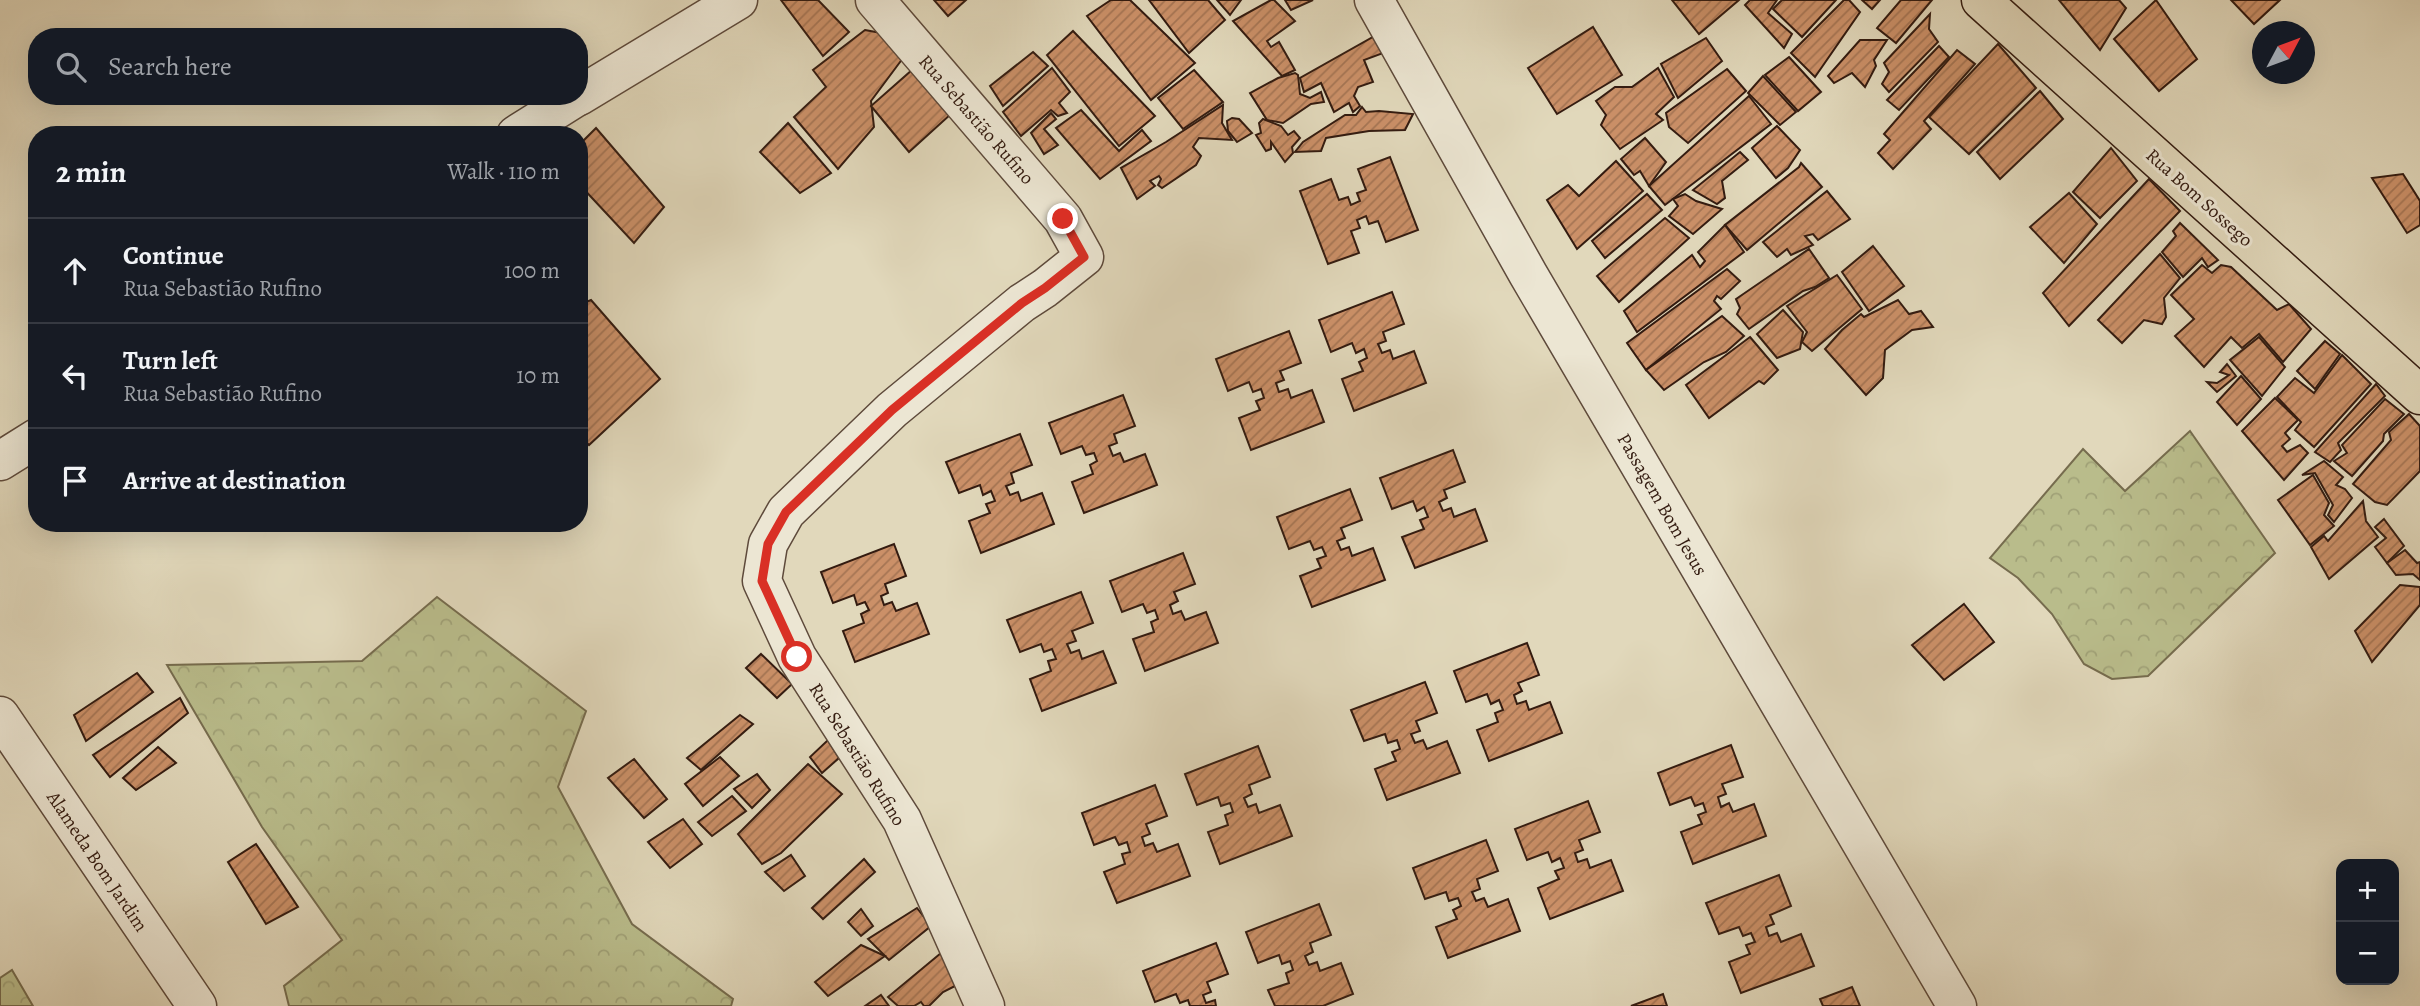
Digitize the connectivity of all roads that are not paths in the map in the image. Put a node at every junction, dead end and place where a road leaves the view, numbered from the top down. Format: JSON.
{"nodes":[{"id":1,"x":738,"y":0,"type":"edge"},
{"id":2,"x":875,"y":0,"type":"edge"},
{"id":3,"x":1374,"y":0,"type":"edge"},
{"id":4,"x":1981,"y":0,"type":"edge"},
{"id":5,"x":588,"y":91,"type":"edge"},
{"id":6,"x":564,"y":105,"type":"edge"},
{"id":7,"x":531,"y":126,"type":"edge"},
{"id":8,"x":2420,"y":395,"type":"edge"},
{"id":9,"x":28,"y":444,"type":"edge"},
{"id":10,"x":0,"y":461,"type":"edge"},
{"id":11,"x":0,"y":716,"type":"edge"},
{"id":12,"x":197,"y":1006,"type":"edge"},
{"id":13,"x":985,"y":1006,"type":"edge"},
{"id":14,"x":1957,"y":1006,"type":"edge"}],
"edges":[{"from":1,"to":5,"type":"street"},
{"from":2,"to":13,"type":"street","name":"Rua Sebastião Rufino"},
{"from":3,"to":14,"type":"street","name":"Passagem Bom Jesus"},
{"from":4,"to":8,"type":"main road","name":"Rua Bom Sossego"},
{"from":6,"to":7,"type":"street"},
{"from":9,"to":10,"type":"street"},
{"from":11,"to":12,"type":"street","name":"Alameda Bom Jardim"}]}
